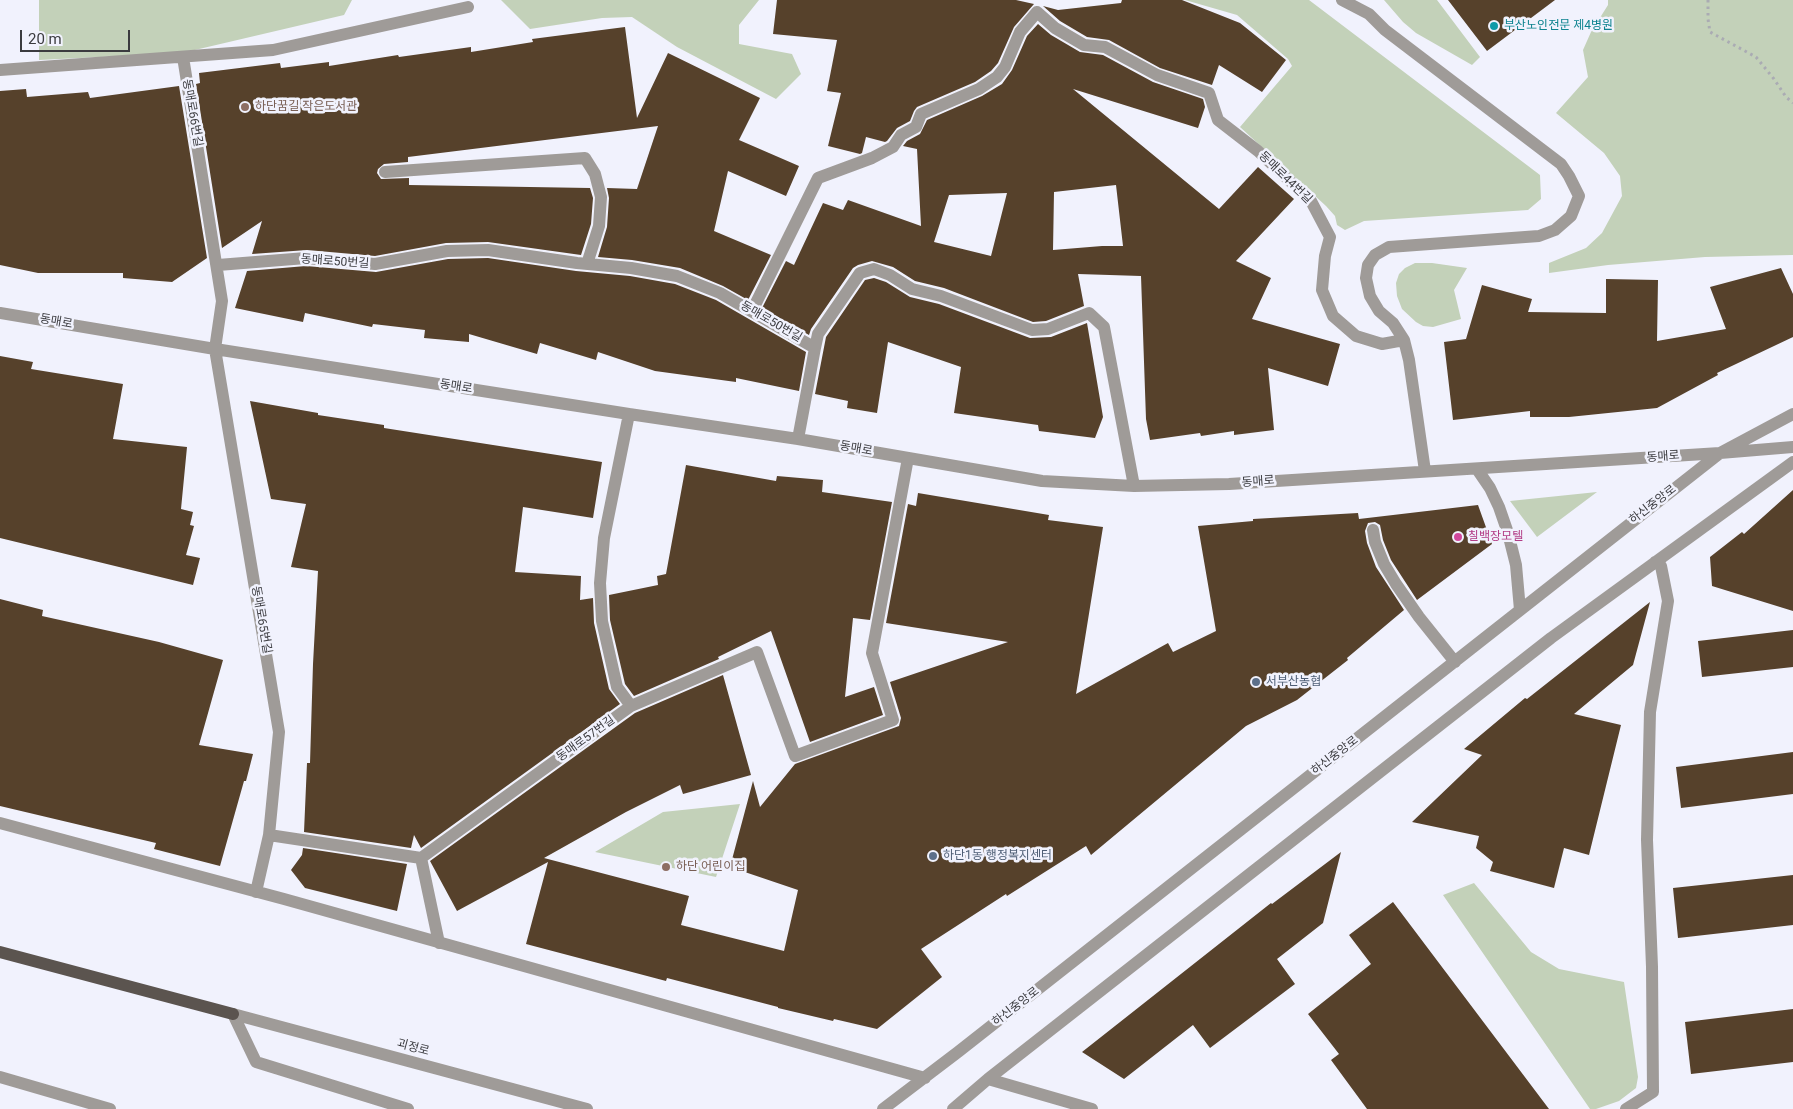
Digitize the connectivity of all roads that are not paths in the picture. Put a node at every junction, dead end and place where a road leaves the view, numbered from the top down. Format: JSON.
{"nodes":[{"id":1,"x":1342,"y":0,"type":"edge"},
{"id":2,"x":1364,"y":0,"type":"edge"},
{"id":3,"x":468,"y":7,"type":"dead end"},
{"id":4,"x":1369,"y":14,"type":"junction"},
{"id":5,"x":182,"y":57,"type":"junction"},
{"id":6,"x":0,"y":70,"type":"edge"},
{"id":7,"x":385,"y":172,"type":"dead end"},
{"id":8,"x":587,"y":264,"type":"junction"},
{"id":9,"x":218,"y":265,"type":"junction"},
{"id":10,"x":752,"y":310,"type":"junction"},
{"id":11,"x":0,"y":313,"type":"edge"},
{"id":12,"x":1404,"y":340,"type":"junction"},
{"id":13,"x":816,"y":348,"type":"junction"},
{"id":14,"x":215,"y":349,"type":"junction"},
{"id":15,"x":629,"y":414,"type":"junction"},
{"id":16,"x":1793,"y":414,"type":"edge"},
{"id":17,"x":798,"y":439,"type":"junction"},
{"id":18,"x":1793,"y":447,"type":"edge"},
{"id":19,"x":1720,"y":453,"type":"junction"},
{"id":20,"x":908,"y":458,"type":"junction"},
{"id":21,"x":1793,"y":462,"type":"edge"},
{"id":22,"x":1477,"y":469,"type":"junction"},
{"id":23,"x":1424,"y":472,"type":"junction"},
{"id":24,"x":1134,"y":486,"type":"junction"},
{"id":25,"x":1373,"y":530,"type":"dead end"},
{"id":26,"x":1655,"y":562,"type":"junction"},
{"id":27,"x":1520,"y":610,"type":"junction"},
{"id":28,"x":1454,"y":662,"type":"junction"},
{"id":29,"x":631,"y":706,"type":"junction"},
{"id":30,"x":0,"y":823,"type":"edge"},
{"id":31,"x":269,"y":835,"type":"junction"},
{"id":32,"x":421,"y":858,"type":"junction"},
{"id":33,"x":256,"y":892,"type":"junction"},
{"id":34,"x":439,"y":943,"type":"junction"},
{"id":35,"x":0,"y":952,"type":"edge"},
{"id":36,"x":233,"y":1014,"type":"junction"},
{"id":37,"x":0,"y":1078,"type":"edge"},
{"id":38,"x":925,"y":1078,"type":"junction"},
{"id":39,"x":988,"y":1079,"type":"junction"},
{"id":40,"x":110,"y":1109,"type":"edge"},
{"id":41,"x":408,"y":1109,"type":"edge"},
{"id":42,"x":587,"y":1109,"type":"edge"},
{"id":43,"x":883,"y":1109,"type":"edge"},
{"id":44,"x":953,"y":1109,"type":"edge"},
{"id":45,"x":1092,"y":1109,"type":"edge"},
{"id":46,"x":1626,"y":1109,"type":"edge"}],
"edges":[{"from":1,"to":4,"type":"street"},
{"from":2,"to":4,"type":"street"},
{"from":3,"to":5,"type":"street"},
{"from":4,"to":12,"type":"street"},
{"from":5,"to":6,"type":"street"},
{"from":5,"to":9,"type":"street","name":"동매로66번길"},
{"from":7,"to":8,"type":"street"},
{"from":8,"to":9,"type":"street","name":"동매로50번길"},
{"from":8,"to":10,"type":"street","name":"동매로50번길"},
{"from":9,"to":14,"type":"street","name":"동매로66번길"},
{"from":10,"to":12,"type":"street","name":"동매로44번길"},
{"from":10,"to":13,"type":"street","name":"동매로50번길"},
{"from":11,"to":14,"type":"street","name":"동매로"},
{"from":12,"to":23,"type":"street"},
{"from":13,"to":17,"type":"street"},
{"from":13,"to":24,"type":"street","name":"동매로50번길"},
{"from":14,"to":15,"type":"street","name":"동매로"},
{"from":14,"to":31,"type":"street","name":"동매로65번길"},
{"from":15,"to":17,"type":"street","name":"동매로"},
{"from":15,"to":29,"type":"street"},
{"from":16,"to":19,"type":"street","name":"하신중앙로"},
{"from":17,"to":20,"type":"street","name":"동매로"},
{"from":18,"to":19,"type":"street","name":"동매로"},
{"from":19,"to":22,"type":"street","name":"동매로"},
{"from":19,"to":27,"type":"street","name":"하신중앙로"},
{"from":20,"to":24,"type":"street","name":"동매로"},
{"from":20,"to":29,"type":"street","name":"동매로57번길"},
{"from":21,"to":26,"type":"street"},
{"from":22,"to":23,"type":"street","name":"동매로"},
{"from":22,"to":27,"type":"street"},
{"from":23,"to":24,"type":"street","name":"동매로"},
{"from":25,"to":28,"type":"street"},
{"from":26,"to":39,"type":"street"},
{"from":26,"to":46,"type":"street"},
{"from":27,"to":28,"type":"street","name":"하신중앙로"},
{"from":28,"to":38,"type":"street","name":"하신중앙로"},
{"from":29,"to":32,"type":"street","name":"동매로57번길"},
{"from":30,"to":33,"type":"street"},
{"from":31,"to":32,"type":"street"},
{"from":31,"to":33,"type":"street","name":"동매로65번길"},
{"from":32,"to":34,"type":"street"},
{"from":33,"to":34,"type":"street"},
{"from":34,"to":38,"type":"street"},
{"from":35,"to":36,"type":"main road","name":"괴정로"},
{"from":36,"to":41,"type":"street"},
{"from":36,"to":42,"type":"street","name":"괴정로"},
{"from":37,"to":40,"type":"street"},
{"from":38,"to":43,"type":"street","name":"하신중앙로"},
{"from":39,"to":44,"type":"street"},
{"from":39,"to":45,"type":"street"}]}
